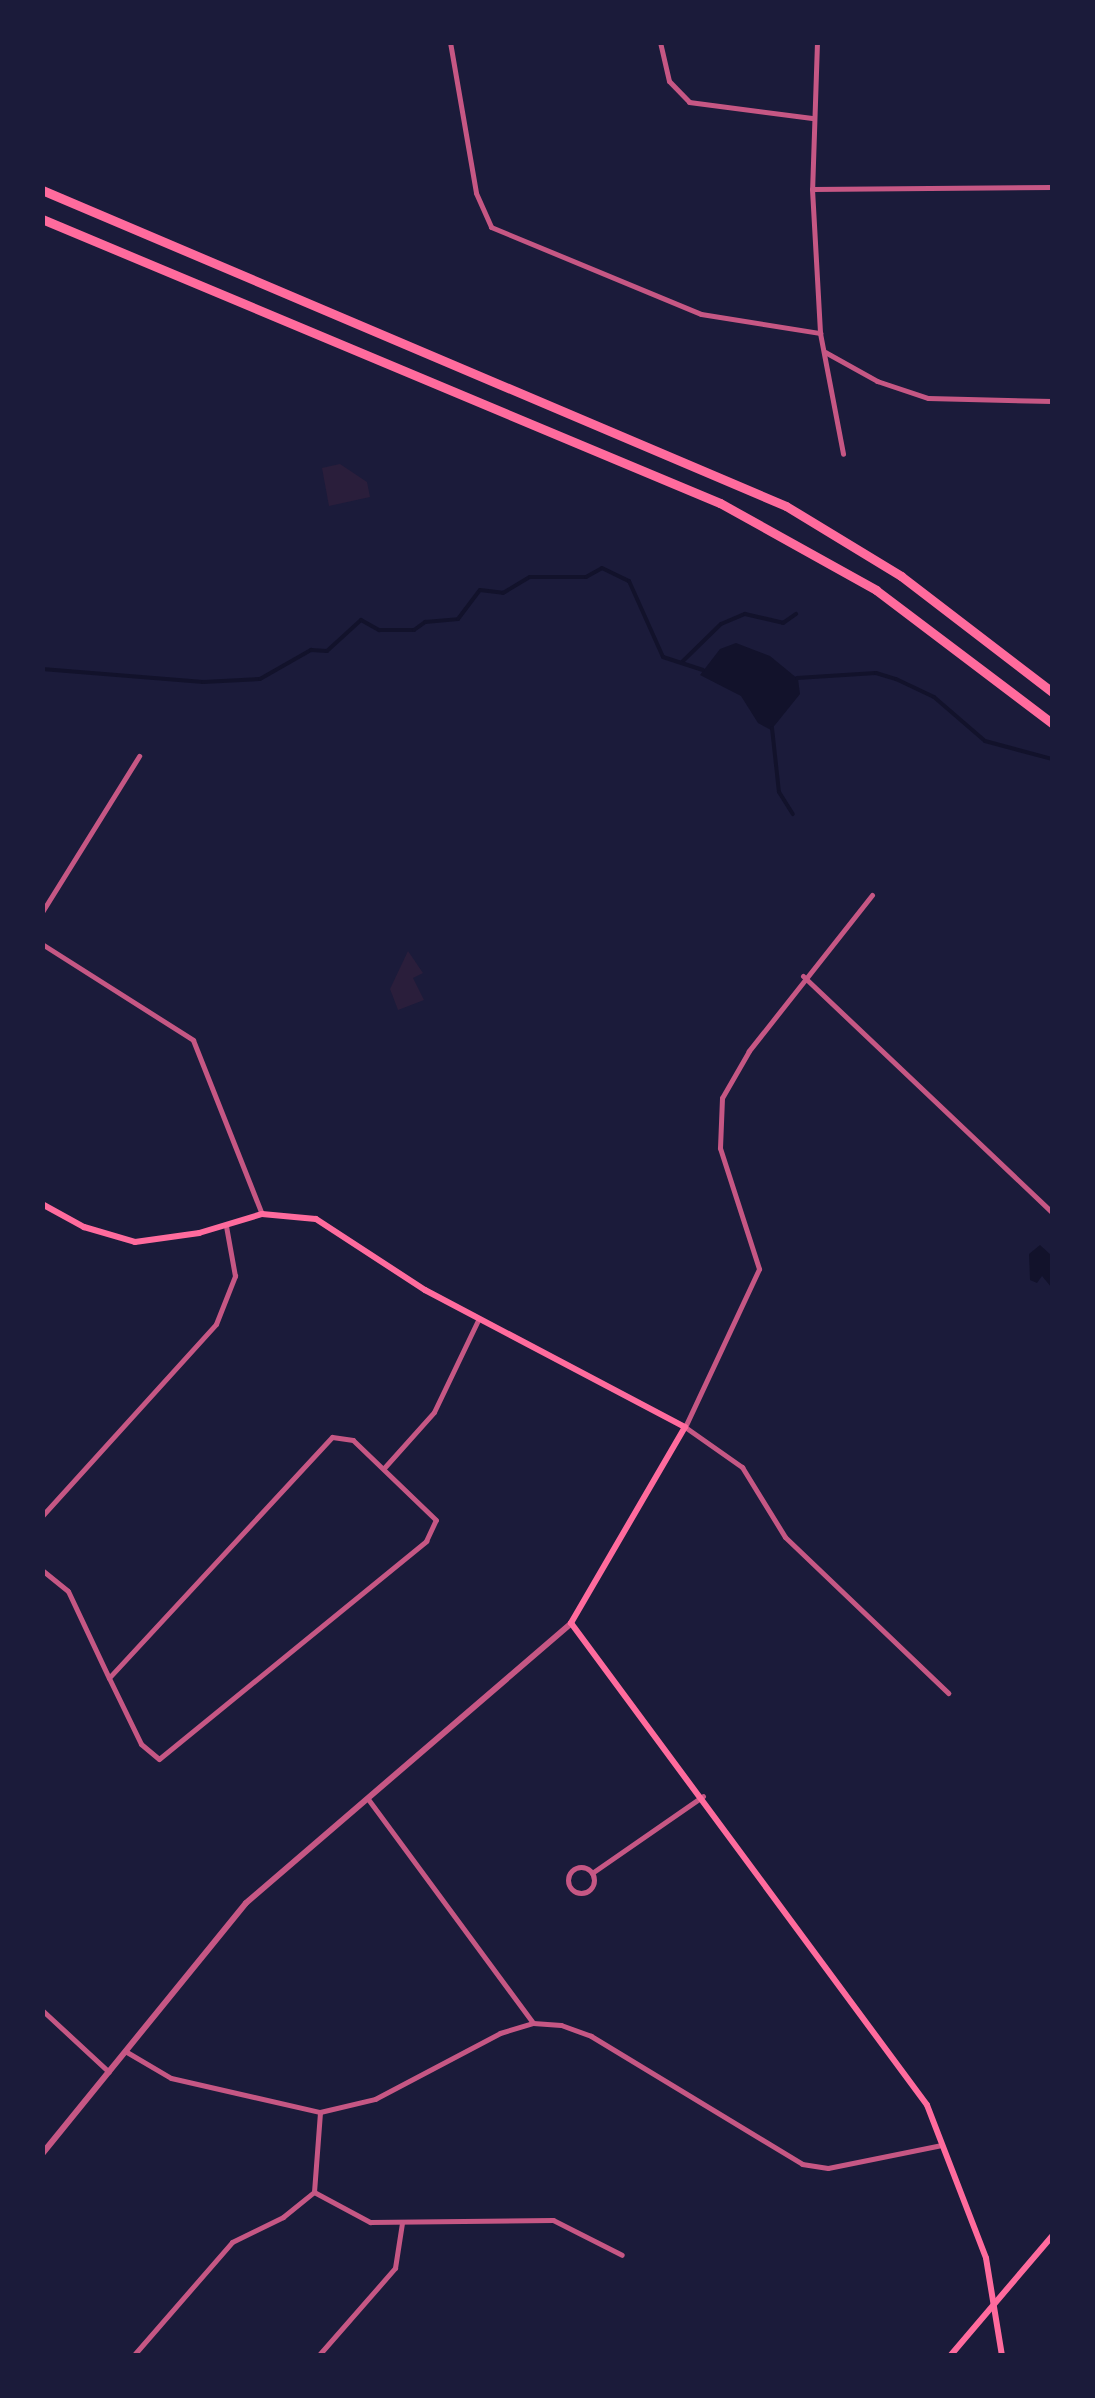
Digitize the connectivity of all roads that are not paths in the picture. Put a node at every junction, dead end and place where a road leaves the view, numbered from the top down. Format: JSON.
{"nodes":[{"id":1,"x":450,"y":42,"type":"edge"},
{"id":2,"x":660,"y":42,"type":"edge"},
{"id":3,"x":817,"y":42,"type":"edge"},
{"id":4,"x":1052,"y":42,"type":"edge"},
{"id":5,"x":812,"y":118,"type":"junction"},
{"id":6,"x":1052,"y":187,"type":"edge"},
{"id":7,"x":812,"y":189,"type":"junction"},
{"id":8,"x":42,"y":190,"type":"edge"},
{"id":9,"x":42,"y":219,"type":"edge"},
{"id":10,"x":820,"y":332,"type":"junction"},
{"id":11,"x":825,"y":352,"type":"junction"},
{"id":12,"x":1052,"y":401,"type":"edge"},
{"id":13,"x":843,"y":454,"type":"dead end"},
{"id":14,"x":1052,"y":692,"type":"edge"},
{"id":15,"x":1052,"y":723,"type":"edge"},
{"id":16,"x":139,"y":756,"type":"dead end"},
{"id":17,"x":872,"y":895,"type":"dead end"},
{"id":18,"x":42,"y":912,"type":"edge"},
{"id":19,"x":42,"y":944,"type":"edge"},
{"id":20,"x":804,"y":976,"type":"junction"},
{"id":21,"x":42,"y":1204,"type":"edge"},
{"id":22,"x":1052,"y":1212,"type":"edge"},
{"id":23,"x":262,"y":1214,"type":"junction"},
{"id":24,"x":225,"y":1223,"type":"junction"},
{"id":25,"x":478,"y":1320,"type":"junction"},
{"id":26,"x":685,"y":1427,"type":"junction"},
{"id":27,"x":384,"y":1468,"type":"junction"},
{"id":28,"x":42,"y":1516,"type":"edge"},
{"id":29,"x":42,"y":1570,"type":"edge"},
{"id":30,"x":571,"y":1623,"type":"junction"},
{"id":31,"x":108,"y":1678,"type":"junction"},
{"id":32,"x":948,"y":1693,"type":"dead end"},
{"id":33,"x":703,"y":1796,"type":"junction"},
{"id":34,"x":368,"y":1799,"type":"junction"},
{"id":35,"x":592,"y":1873,"type":"junction"},
{"id":36,"x":42,"y":2010,"type":"edge"},
{"id":37,"x":532,"y":2023,"type":"junction"},
{"id":38,"x":125,"y":2050,"type":"junction"},
{"id":39,"x":109,"y":2072,"type":"junction"},
{"id":40,"x":320,"y":2112,"type":"junction"},
{"id":41,"x":945,"y":2145,"type":"junction"},
{"id":42,"x":42,"y":2154,"type":"edge"},
{"id":43,"x":314,"y":2192,"type":"junction"},
{"id":44,"x":402,"y":2223,"type":"junction"},
{"id":45,"x":1052,"y":2236,"type":"edge"},
{"id":46,"x":622,"y":2255,"type":"dead end"},
{"id":47,"x":998,"y":2299,"type":"junction"},
{"id":48,"x":133,"y":2356,"type":"edge"},
{"id":49,"x":318,"y":2356,"type":"edge"},
{"id":50,"x":950,"y":2356,"type":"edge"},
{"id":51,"x":1002,"y":2356,"type":"edge"}],
"edges":[{"from":1,"to":10,"type":"street"},
{"from":2,"to":5,"type":"street"},
{"from":3,"to":5,"type":"street"},
{"from":4,"to":6,"type":"street"},
{"from":5,"to":7,"type":"street"},
{"from":6,"to":7,"type":"street"},
{"from":7,"to":10,"type":"street"},
{"from":8,"to":14,"type":"highway"},
{"from":9,"to":15,"type":"highway"},
{"from":10,"to":11,"type":"street"},
{"from":11,"to":12,"type":"street"},
{"from":11,"to":13,"type":"street"},
{"from":16,"to":18,"type":"street"},
{"from":17,"to":20,"type":"street"},
{"from":19,"to":23,"type":"street"},
{"from":20,"to":22,"type":"street"},
{"from":20,"to":26,"type":"street"},
{"from":21,"to":24,"type":"main road"},
{"from":23,"to":24,"type":"main road"},
{"from":23,"to":25,"type":"main road"},
{"from":24,"to":28,"type":"street"},
{"from":25,"to":26,"type":"main road"},
{"from":25,"to":27,"type":"street"},
{"from":26,"to":30,"type":"main road"},
{"from":26,"to":32,"type":"street"},
{"from":27,"to":31,"type":"street"},
{"from":27,"to":31,"type":"street"},
{"from":29,"to":31,"type":"street"},
{"from":30,"to":33,"type":"main road"},
{"from":30,"to":34,"type":"street"},
{"from":33,"to":35,"type":"street"},
{"from":33,"to":41,"type":"main road"},
{"from":34,"to":37,"type":"street"},
{"from":34,"to":38,"type":"street"},
{"from":35,"to":35,"type":"street"},
{"from":36,"to":39,"type":"street"},
{"from":37,"to":40,"type":"street"},
{"from":37,"to":41,"type":"street"},
{"from":38,"to":39,"type":"street"},
{"from":38,"to":40,"type":"street"},
{"from":39,"to":42,"type":"street"},
{"from":40,"to":43,"type":"street"},
{"from":41,"to":47,"type":"main road"},
{"from":43,"to":44,"type":"street"},
{"from":43,"to":48,"type":"street"},
{"from":44,"to":46,"type":"street"},
{"from":44,"to":49,"type":"street"},
{"from":45,"to":47,"type":"main road"},
{"from":47,"to":50,"type":"main road"},
{"from":47,"to":51,"type":"main road"}]}
